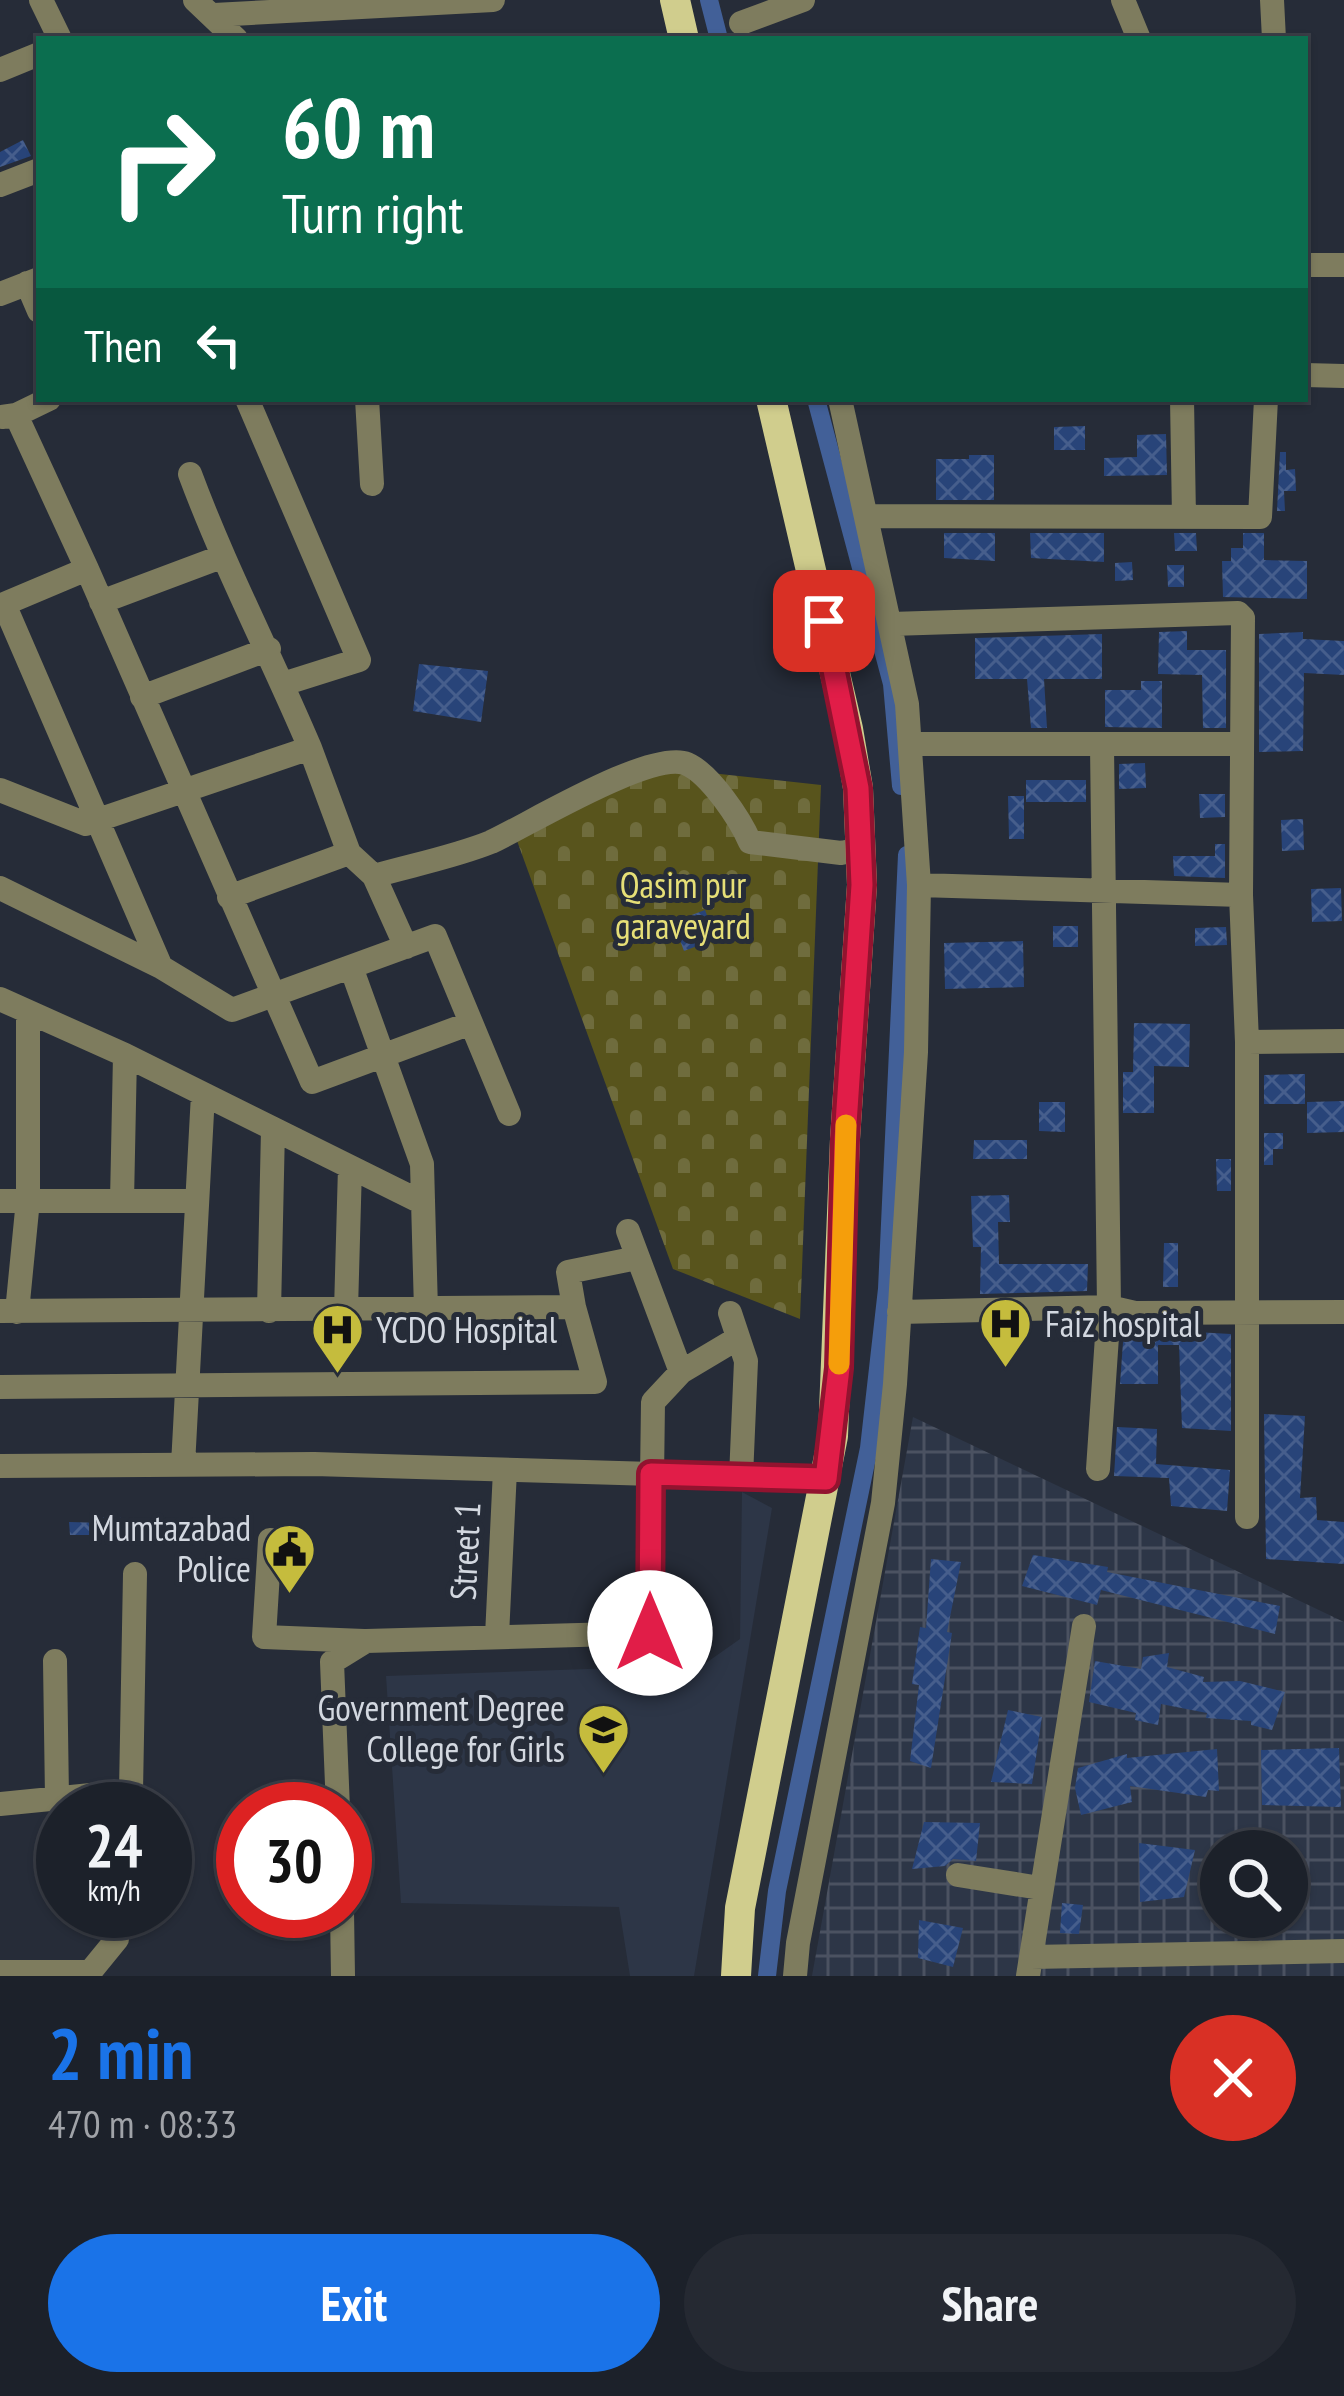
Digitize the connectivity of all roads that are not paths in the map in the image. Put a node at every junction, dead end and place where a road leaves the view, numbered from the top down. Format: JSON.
{"nodes":[{"id":1,"x":41,"y":0,"type":"edge"},
{"id":2,"x":493,"y":0,"type":"edge"},
{"id":3,"x":675,"y":0,"type":"edge"},
{"id":4,"x":803,"y":0,"type":"edge"},
{"id":5,"x":1123,"y":0,"type":"edge"},
{"id":6,"x":1272,"y":0,"type":"edge"},
{"id":7,"x":378,"y":3,"type":"edge"},
{"id":8,"x":205,"y":8,"type":"edge"},
{"id":9,"x":740,"y":21,"type":"edge"},
{"id":10,"x":59,"y":36,"type":"edge"},
{"id":11,"x":233,"y":36,"type":"edge"},
{"id":12,"x":683,"y":36,"type":"edge"},
{"id":13,"x":1137,"y":36,"type":"edge"},
{"id":14,"x":1274,"y":36,"type":"edge"},
{"id":15,"x":36,"y":55,"type":"edge"},
{"id":16,"x":0,"y":70,"type":"edge"},
{"id":17,"x":36,"y":171,"type":"edge"},
{"id":18,"x":0,"y":185,"type":"edge"},
{"id":19,"x":1308,"y":265,"type":"edge"},
{"id":20,"x":1344,"y":266,"type":"edge"},
{"id":21,"x":33,"y":281,"type":"edge"},
{"id":22,"x":0,"y":294,"type":"edge"},
{"id":23,"x":1308,"y":375,"type":"edge"},
{"id":24,"x":1344,"y":376,"type":"edge"},
{"id":25,"x":42,"y":402,"type":"edge"},
{"id":26,"x":248,"y":402,"type":"edge"},
{"id":27,"x":367,"y":402,"type":"edge"},
{"id":28,"x":772,"y":402,"type":"edge"},
{"id":29,"x":841,"y":402,"type":"edge"},
{"id":30,"x":1182,"y":402,"type":"edge"},
{"id":31,"x":1266,"y":402,"type":"edge"},
{"id":32,"x":8,"y":416,"type":"edge"},
{"id":33,"x":190,"y":474,"type":"dead end"},
{"id":34,"x":372,"y":484,"type":"dead end"},
{"id":35,"x":867,"y":516,"type":"junction"},
{"id":36,"x":1184,"y":517,"type":"junction"},
{"id":37,"x":221,"y":557,"type":"junction"},
{"id":38,"x":87,"y":569,"type":"junction"},
{"id":39,"x":1,"y":602,"type":"edge"},
{"id":40,"x":101,"y":602,"type":"junction"},
{"id":41,"x":890,"y":624,"type":"junction"},
{"id":42,"x":269,"y":649,"type":"junction"},
{"id":43,"x":283,"y":684,"type":"junction"},
{"id":44,"x":142,"y":697,"type":"junction"},
{"id":45,"x":1242,"y":743,"type":"junction"},
{"id":46,"x":910,"y":744,"type":"junction"},
{"id":47,"x":1102,"y":746,"type":"junction"},
{"id":48,"x":310,"y":748,"type":"junction"},
{"id":49,"x":0,"y":790,"type":"edge"},
{"id":50,"x":183,"y":792,"type":"junction"},
{"id":51,"x":98,"y":820,"type":"junction"},
{"id":52,"x":861,"y":849,"type":"junction"},
{"id":53,"x":349,"y":854,"type":"junction"},
{"id":54,"x":374,"y":876,"type":"junction"},
{"id":55,"x":919,"y":885,"type":"junction"},
{"id":56,"x":0,"y":888,"type":"edge"},
{"id":57,"x":1103,"y":893,"type":"junction"},
{"id":58,"x":1241,"y":895,"type":"junction"},
{"id":59,"x":229,"y":897,"type":"junction"},
{"id":60,"x":406,"y":946,"type":"junction"},
{"id":61,"x":161,"y":967,"type":"junction"},
{"id":62,"x":351,"y":967,"type":"junction"},
{"id":63,"x":273,"y":995,"type":"junction"},
{"id":64,"x":0,"y":999,"type":"edge"},
{"id":65,"x":28,"y":1014,"type":"junction"},
{"id":66,"x":471,"y":1023,"type":"junction"},
{"id":67,"x":1344,"y":1041,"type":"edge"},
{"id":68,"x":1247,"y":1042,"type":"junction"},
{"id":69,"x":125,"y":1055,"type":"junction"},
{"id":70,"x":383,"y":1055,"type":"junction"},
{"id":71,"x":203,"y":1094,"type":"junction"},
{"id":72,"x":508,"y":1114,"type":"dead end"},
{"id":73,"x":273,"y":1129,"type":"junction"},
{"id":74,"x":350,"y":1167,"type":"junction"},
{"id":75,"x":28,"y":1200,"type":"junction"},
{"id":76,"x":0,"y":1201,"type":"edge"},
{"id":77,"x":122,"y":1201,"type":"junction"},
{"id":78,"x":197,"y":1201,"type":"junction"},
{"id":79,"x":423,"y":1203,"type":"junction"},
{"id":80,"x":628,"y":1232,"type":"dead end"},
{"id":81,"x":637,"y":1258,"type":"junction"},
{"id":82,"x":574,"y":1307,"type":"junction"},
{"id":83,"x":1109,"y":1307,"type":"junction"},
{"id":84,"x":268,"y":1310,"type":"junction"},
{"id":85,"x":346,"y":1310,"type":"junction"},
{"id":86,"x":426,"y":1310,"type":"junction"},
{"id":87,"x":9,"y":1311,"type":"edge"},
{"id":88,"x":191,"y":1311,"type":"junction"},
{"id":89,"x":899,"y":1312,"type":"junction"},
{"id":90,"x":1247,"y":1312,"type":"junction"},
{"id":91,"x":1344,"y":1312,"type":"edge"},
{"id":92,"x":730,"y":1313,"type":"dead end"},
{"id":93,"x":738,"y":1338,"type":"junction"},
{"id":94,"x":681,"y":1372,"type":"junction"},
{"id":95,"x":187,"y":1385,"type":"junction"},
{"id":96,"x":0,"y":1387,"type":"edge"},
{"id":97,"x":183,"y":1465,"type":"junction"},
{"id":98,"x":0,"y":1466,"type":"edge"},
{"id":99,"x":1098,"y":1469,"type":"dead end"},
{"id":100,"x":505,"y":1470,"type":"junction"},
{"id":101,"x":651,"y":1474,"type":"junction"},
{"id":102,"x":741,"y":1477,"type":"junction"},
{"id":103,"x":826,"y":1479,"type":"junction"},
{"id":104,"x":1247,"y":1517,"type":"dead end"},
{"id":105,"x":270,"y":1540,"type":"dead end"},
{"id":106,"x":135,"y":1574,"type":"dead end"},
{"id":107,"x":1084,"y":1626,"type":"dead end"},
{"id":108,"x":497,"y":1636,"type":"junction"},
{"id":109,"x":367,"y":1641,"type":"junction"},
{"id":110,"x":55,"y":1661,"type":"dead end"},
{"id":111,"x":57,"y":1782,"type":"edge"},
{"id":112,"x":131,"y":1782,"type":"edge"},
{"id":113,"x":337,"y":1782,"type":"edge"},
{"id":114,"x":36,"y":1800,"type":"edge"},
{"id":115,"x":0,"y":1804,"type":"edge"},
{"id":116,"x":958,"y":1874,"type":"dead end"},
{"id":117,"x":1040,"y":1888,"type":"junction"},
{"id":118,"x":342,"y":1938,"type":"edge"},
{"id":119,"x":117,"y":1939,"type":"dead end"},
{"id":120,"x":1344,"y":1951,"type":"edge"},
{"id":121,"x":1030,"y":1966,"type":"edge"},
{"id":122,"x":0,"y":1972,"type":"edge"},
{"id":123,"x":343,"y":1976,"type":"edge"},
{"id":124,"x":736,"y":1976,"type":"edge"},
{"id":125,"x":796,"y":1976,"type":"edge"}],
"edges":[{"from":1,"to":10,"type":"street"},
{"from":2,"to":7,"type":"street"},
{"from":3,"to":12,"type":"main road"},
{"from":4,"to":9,"type":"street"},
{"from":5,"to":13,"type":"street"},
{"from":6,"to":14,"type":"street"},
{"from":7,"to":8,"type":"street"},
{"from":8,"to":11,"type":"street"},
{"from":15,"to":16,"type":"street"},
{"from":17,"to":18,"type":"street"},
{"from":19,"to":20,"type":"street"},
{"from":21,"to":22,"type":"street"},
{"from":23,"to":24,"type":"street"},
{"from":25,"to":32,"type":"street"},
{"from":26,"to":43,"type":"street"},
{"from":27,"to":34,"type":"street"},
{"from":28,"to":52,"type":"main road"},
{"from":29,"to":35,"type":"street"},
{"from":30,"to":36,"type":"street"},
{"from":31,"to":36,"type":"street"},
{"from":32,"to":38,"type":"street"},
{"from":33,"to":37,"type":"street"},
{"from":35,"to":36,"type":"street"},
{"from":35,"to":41,"type":"street"},
{"from":37,"to":40,"type":"street"},
{"from":37,"to":42,"type":"street"},
{"from":38,"to":39,"type":"street"},
{"from":38,"to":40,"type":"street"},
{"from":39,"to":51,"type":"street"},
{"from":40,"to":44,"type":"street"},
{"from":41,"to":45,"type":"street"},
{"from":41,"to":46,"type":"street"},
{"from":42,"to":43,"type":"street"},
{"from":42,"to":44,"type":"street"},
{"from":43,"to":48,"type":"street"},
{"from":44,"to":50,"type":"street"},
{"from":45,"to":47,"type":"street"},
{"from":45,"to":58,"type":"street"},
{"from":46,"to":47,"type":"street"},
{"from":46,"to":55,"type":"street"},
{"from":47,"to":57,"type":"street"},
{"from":48,"to":50,"type":"street"},
{"from":48,"to":53,"type":"street"},
{"from":49,"to":51,"type":"street"},
{"from":50,"to":51,"type":"street"},
{"from":50,"to":59,"type":"street"},
{"from":51,"to":61,"type":"street"},
{"from":52,"to":54,"type":"street"},
{"from":52,"to":103,"type":"main road"},
{"from":53,"to":54,"type":"street"},
{"from":53,"to":59,"type":"street"},
{"from":54,"to":60,"type":"street"},
{"from":55,"to":57,"type":"street"},
{"from":55,"to":89,"type":"street"},
{"from":56,"to":61,"type":"street"},
{"from":57,"to":58,"type":"street"},
{"from":57,"to":83,"type":"street"},
{"from":58,"to":68,"type":"street"},
{"from":59,"to":63,"type":"street"},
{"from":60,"to":62,"type":"street"},
{"from":60,"to":66,"type":"street"},
{"from":61,"to":63,"type":"street"},
{"from":62,"to":63,"type":"street"},
{"from":62,"to":70,"type":"street"},
{"from":63,"to":70,"type":"street"},
{"from":64,"to":65,"type":"street"},
{"from":65,"to":69,"type":"street"},
{"from":65,"to":75,"type":"street"},
{"from":66,"to":70,"type":"street"},
{"from":66,"to":72,"type":"street"},
{"from":67,"to":68,"type":"street"},
{"from":68,"to":90,"type":"street"},
{"from":69,"to":71,"type":"street"},
{"from":69,"to":77,"type":"street"},
{"from":70,"to":79,"type":"street"},
{"from":71,"to":73,"type":"street"},
{"from":71,"to":78,"type":"street"},
{"from":73,"to":74,"type":"street"},
{"from":73,"to":84,"type":"street"},
{"from":74,"to":79,"type":"street"},
{"from":74,"to":85,"type":"street"},
{"from":75,"to":76,"type":"street"},
{"from":75,"to":77,"type":"street"},
{"from":75,"to":87,"type":"street"},
{"from":77,"to":78,"type":"street"},
{"from":78,"to":88,"type":"street"},
{"from":79,"to":86,"type":"street"},
{"from":80,"to":81,"type":"street"},
{"from":81,"to":82,"type":"street"},
{"from":81,"to":94,"type":"street"},
{"from":82,"to":86,"type":"street"},
{"from":82,"to":95,"type":"street"},
{"from":83,"to":89,"type":"street"},
{"from":83,"to":90,"type":"street"},
{"from":83,"to":99,"type":"street"},
{"from":84,"to":85,"type":"street"},
{"from":84,"to":88,"type":"street"},
{"from":85,"to":86,"type":"street"},
{"from":87,"to":88,"type":"street"},
{"from":88,"to":95,"type":"street"},
{"from":89,"to":125,"type":"street"},
{"from":90,"to":91,"type":"street"},
{"from":90,"to":104,"type":"street"},
{"from":92,"to":93,"type":"street"},
{"from":93,"to":94,"type":"street"},
{"from":93,"to":102,"type":"street"},
{"from":94,"to":101,"type":"street"},
{"from":95,"to":96,"type":"street"},
{"from":95,"to":97,"type":"street"},
{"from":97,"to":98,"type":"street"},
{"from":97,"to":100,"type":"street"},
{"from":100,"to":101,"type":"street"},
{"from":100,"to":108,"type":"street","name":"Street 1"},
{"from":101,"to":102,"type":"street"},
{"from":101,"to":108,"type":"street"},
{"from":102,"to":103,"type":"street"},
{"from":103,"to":124,"type":"main road"},
{"from":105,"to":109,"type":"street"},
{"from":106,"to":112,"type":"street"},
{"from":107,"to":117,"type":"street"},
{"from":108,"to":109,"type":"street"},
{"from":109,"to":113,"type":"street"},
{"from":110,"to":111,"type":"street"},
{"from":114,"to":115,"type":"street"},
{"from":116,"to":117,"type":"street"},
{"from":117,"to":121,"type":"street"},
{"from":118,"to":123,"type":"street"},
{"from":119,"to":122,"type":"street"},
{"from":120,"to":121,"type":"street"}]}
